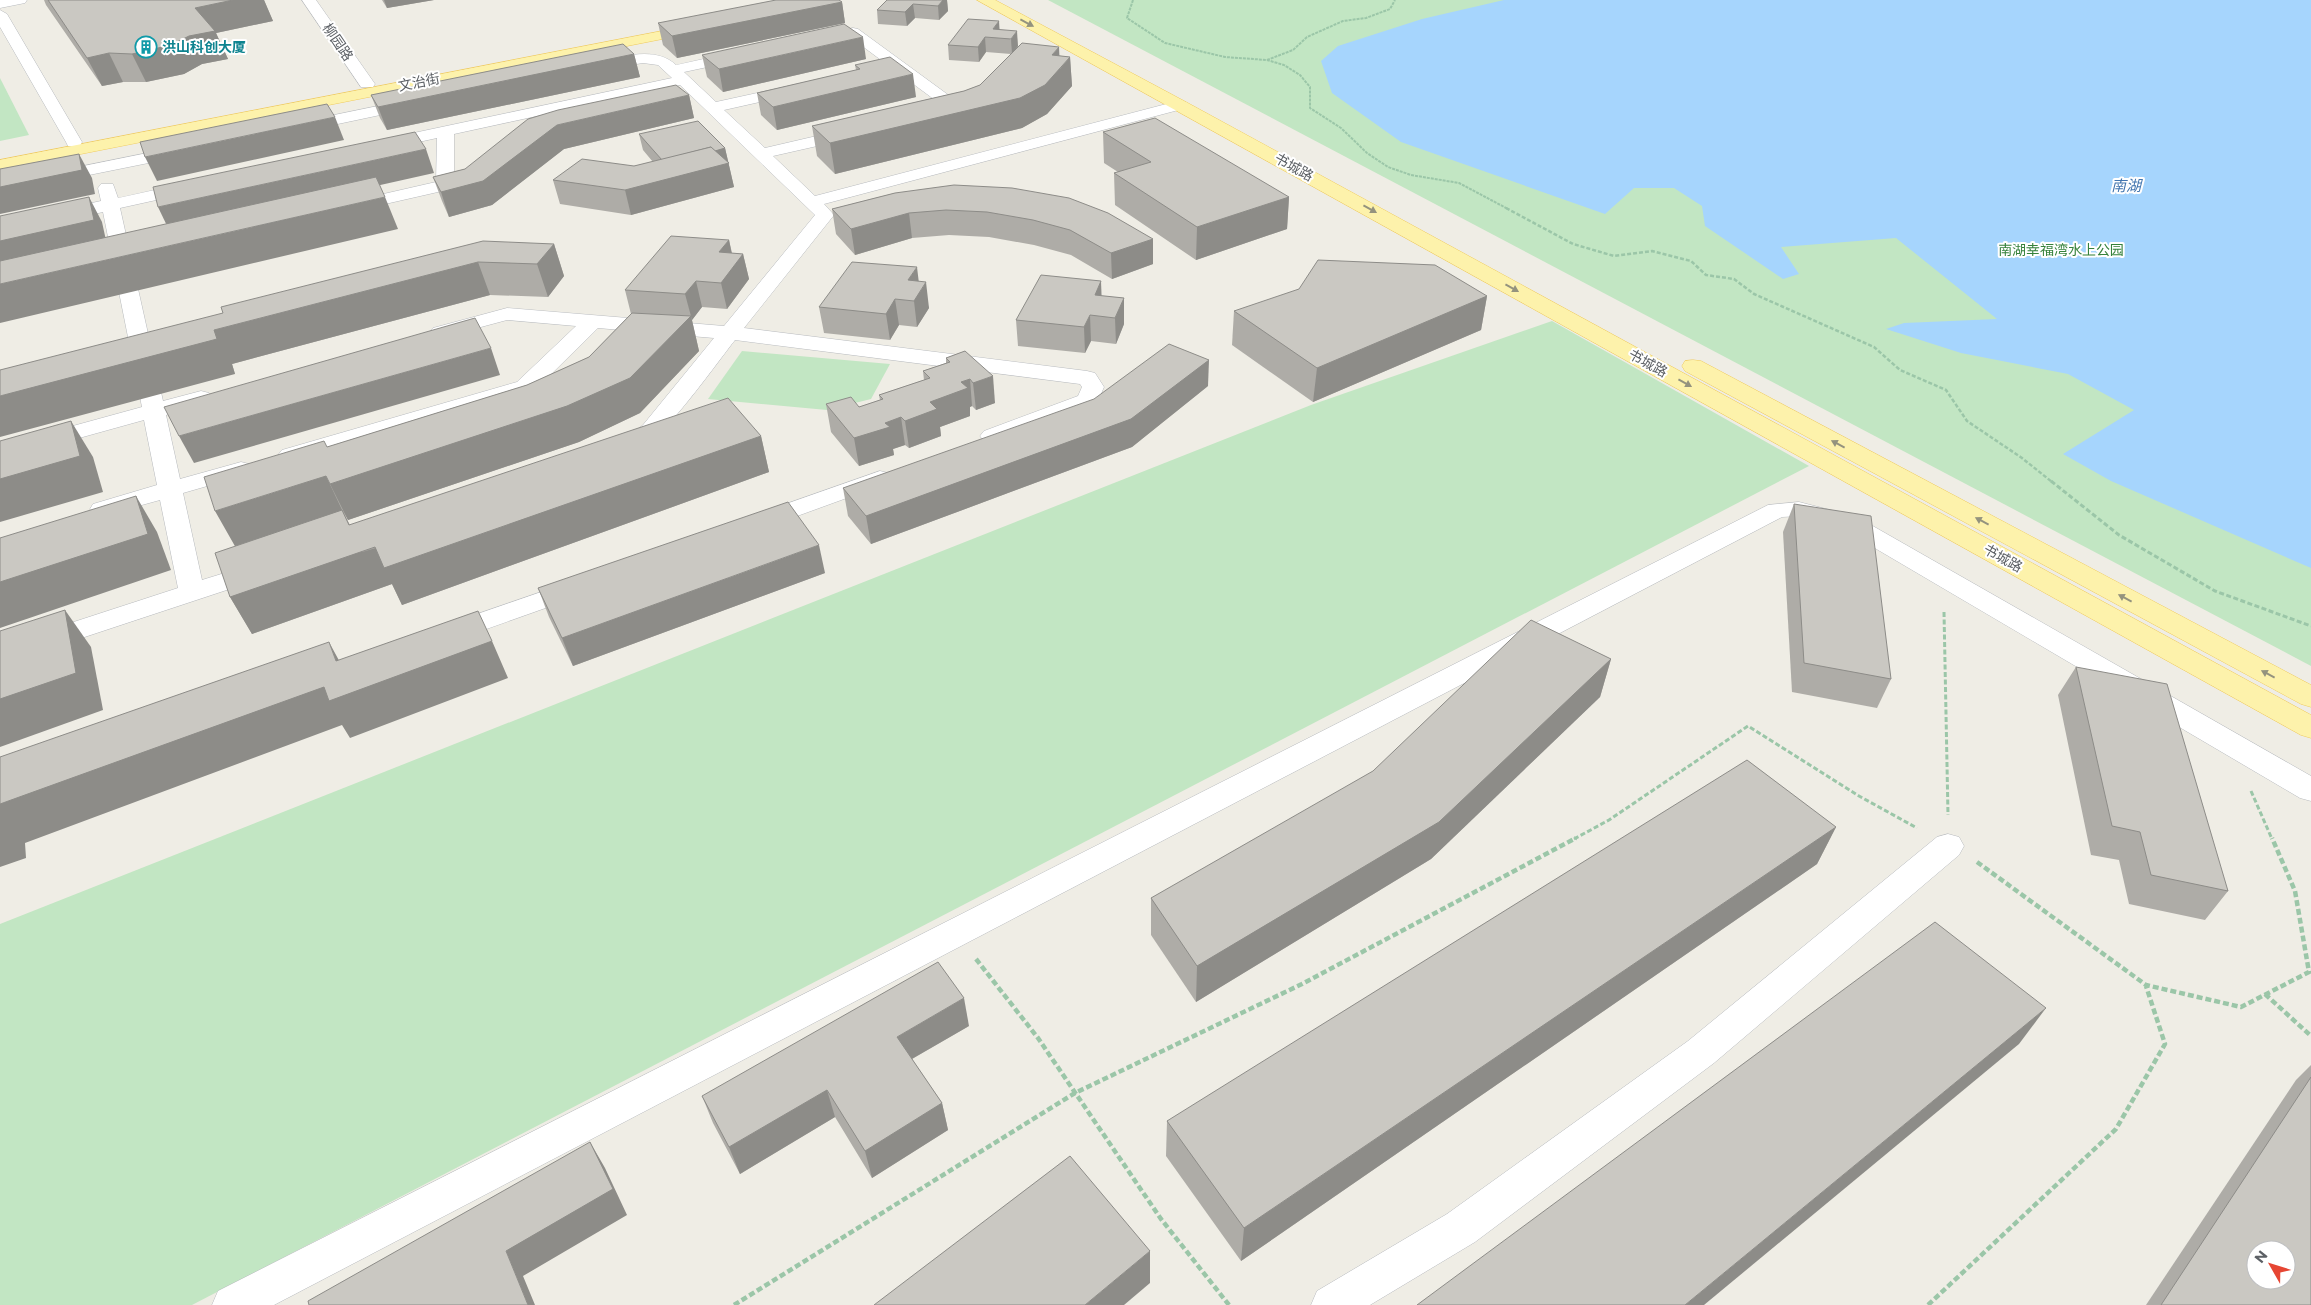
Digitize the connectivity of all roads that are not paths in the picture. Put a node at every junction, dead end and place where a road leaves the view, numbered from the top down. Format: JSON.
{"nodes":[{"id":1,"x":20,"y":0,"type":"edge"},
{"id":2,"x":309,"y":0,"type":"edge"},
{"id":3,"x":984,"y":0,"type":"edge"},
{"id":4,"x":1015,"y":0,"type":"edge"},
{"id":5,"x":0,"y":4,"type":"edge"},
{"id":6,"x":0,"y":14,"type":"edge"},
{"id":7,"x":815,"y":40,"type":"edge"},
{"id":8,"x":758,"y":52,"type":"edge"},
{"id":9,"x":899,"y":66,"type":"junction"},
{"id":10,"x":880,"y":71,"type":"edge"},
{"id":11,"x":678,"y":75,"type":"junction"},
{"id":12,"x":367,"y":84,"type":"junction"},
{"id":13,"x":806,"y":87,"type":"edge"},
{"id":14,"x":1180,"y":104,"type":"junction"},
{"id":15,"x":713,"y":108,"type":"junction"},
{"id":16,"x":927,"y":115,"type":"edge"},
{"id":17,"x":868,"y":129,"type":"edge"},
{"id":18,"x":281,"y":131,"type":"edge"},
{"id":19,"x":446,"y":131,"type":"junction"},
{"id":20,"x":122,"y":137,"type":"junction"},
{"id":21,"x":74,"y":142,"type":"junction"},
{"id":22,"x":204,"y":147,"type":"edge"},
{"id":23,"x":369,"y":148,"type":"edge"},
{"id":24,"x":762,"y":154,"type":"junction"},
{"id":25,"x":0,"y":156,"type":"edge"},
{"id":26,"x":126,"y":162,"type":"junction"},
{"id":27,"x":0,"y":165,"type":"edge"},
{"id":28,"x":103,"y":167,"type":"junction"},
{"id":29,"x":206,"y":184,"type":"edge"},
{"id":30,"x":0,"y":188,"type":"edge"},
{"id":31,"x":812,"y":202,"type":"junction"},
{"id":32,"x":111,"y":205,"type":"junction"},
{"id":33,"x":331,"y":211,"type":"edge"},
{"id":34,"x":0,"y":229,"type":"edge"},
{"id":35,"x":593,"y":321,"type":"junction"},
{"id":36,"x":730,"y":333,"type":"junction"},
{"id":37,"x":421,"y":337,"type":"edge"},
{"id":38,"x":220,"y":392,"type":"edge"},
{"id":39,"x":153,"y":411,"type":"junction"},
{"id":40,"x":969,"y":445,"type":"edge"},
{"id":41,"x":0,"y":453,"type":"edge"},
{"id":42,"x":611,"y":455,"type":"edge"},
{"id":43,"x":896,"y":472,"type":"edge"},
{"id":44,"x":170,"y":490,"type":"junction"},
{"id":45,"x":85,"y":514,"type":"edge"},
{"id":46,"x":738,"y":529,"type":"edge"},
{"id":47,"x":276,"y":565,"type":"edge"},
{"id":48,"x":598,"y":580,"type":"edge"},
{"id":49,"x":192,"y":593,"type":"junction"},
{"id":50,"x":420,"y":644,"type":"edge"},
{"id":51,"x":0,"y":656,"type":"edge"},
{"id":52,"x":2311,"y":698,"type":"edge"},
{"id":53,"x":2311,"y":728,"type":"edge"},
{"id":54,"x":2311,"y":790,"type":"edge"},
{"id":55,"x":1948,"y":846,"type":"road end"},
{"id":56,"x":232,"y":1305,"type":"edge"},
{"id":57,"x":1332,"y":1305,"type":"edge"}],
"edges":[{"from":1,"to":5,"type":"street"},
{"from":2,"to":12,"type":"street","name":"柳园路"},
{"from":3,"to":14,"type":"main road","name":"书城路","one_way":true},
{"from":52,"to":4,"type":"main road","name":"书城路","one_way":true},
{"from":6,"to":21,"type":"street"},
{"from":7,"to":9,"type":"street"},
{"from":8,"to":11,"type":"street"},
{"from":9,"to":10,"type":"street"},
{"from":9,"to":16,"type":"street"},
{"from":11,"to":15,"type":"street"},
{"from":11,"to":18,"type":"street"},
{"from":11,"to":19,"type":"street"},
{"from":12,"to":20,"type":"main road","name":"文治街"},
{"from":12,"to":20,"type":"main road","name":"文治街"},
{"from":13,"to":15,"type":"street"},
{"from":14,"to":31,"type":"street"},
{"from":14,"to":53,"type":"main road","name":"书城路","one_way":true},
{"from":15,"to":24,"type":"street"},
{"from":17,"to":24,"type":"street"},
{"from":19,"to":23,"type":"street"},
{"from":19,"to":33,"type":"street"},
{"from":20,"to":21,"type":"main road","name":"文治街"},
{"from":20,"to":26,"type":"street"},
{"from":20,"to":27,"type":"main road","name":"文治街"},
{"from":21,"to":25,"type":"main road","name":"文治街"},
{"from":22,"to":26,"type":"street"},
{"from":24,"to":31,"type":"street"},
{"from":26,"to":28,"type":"street"},
{"from":28,"to":30,"type":"street"},
{"from":28,"to":32,"type":"street"},
{"from":29,"to":32,"type":"street"},
{"from":31,"to":36,"type":"street"},
{"from":32,"to":34,"type":"street"},
{"from":32,"to":39,"type":"street"},
{"from":35,"to":36,"type":"street"},
{"from":35,"to":37,"type":"street"},
{"from":35,"to":44,"type":"street"},
{"from":36,"to":40,"type":"street"},
{"from":36,"to":42,"type":"street"},
{"from":38,"to":39,"type":"street"},
{"from":39,"to":41,"type":"street"},
{"from":39,"to":44,"type":"street"},
{"from":43,"to":46,"type":"street"},
{"from":44,"to":45,"type":"street"},
{"from":44,"to":49,"type":"street"},
{"from":47,"to":49,"type":"street"},
{"from":48,"to":50,"type":"street"},
{"from":49,"to":51,"type":"street"},
{"from":54,"to":56,"type":"street"},
{"from":55,"to":57,"type":"street"}]}
